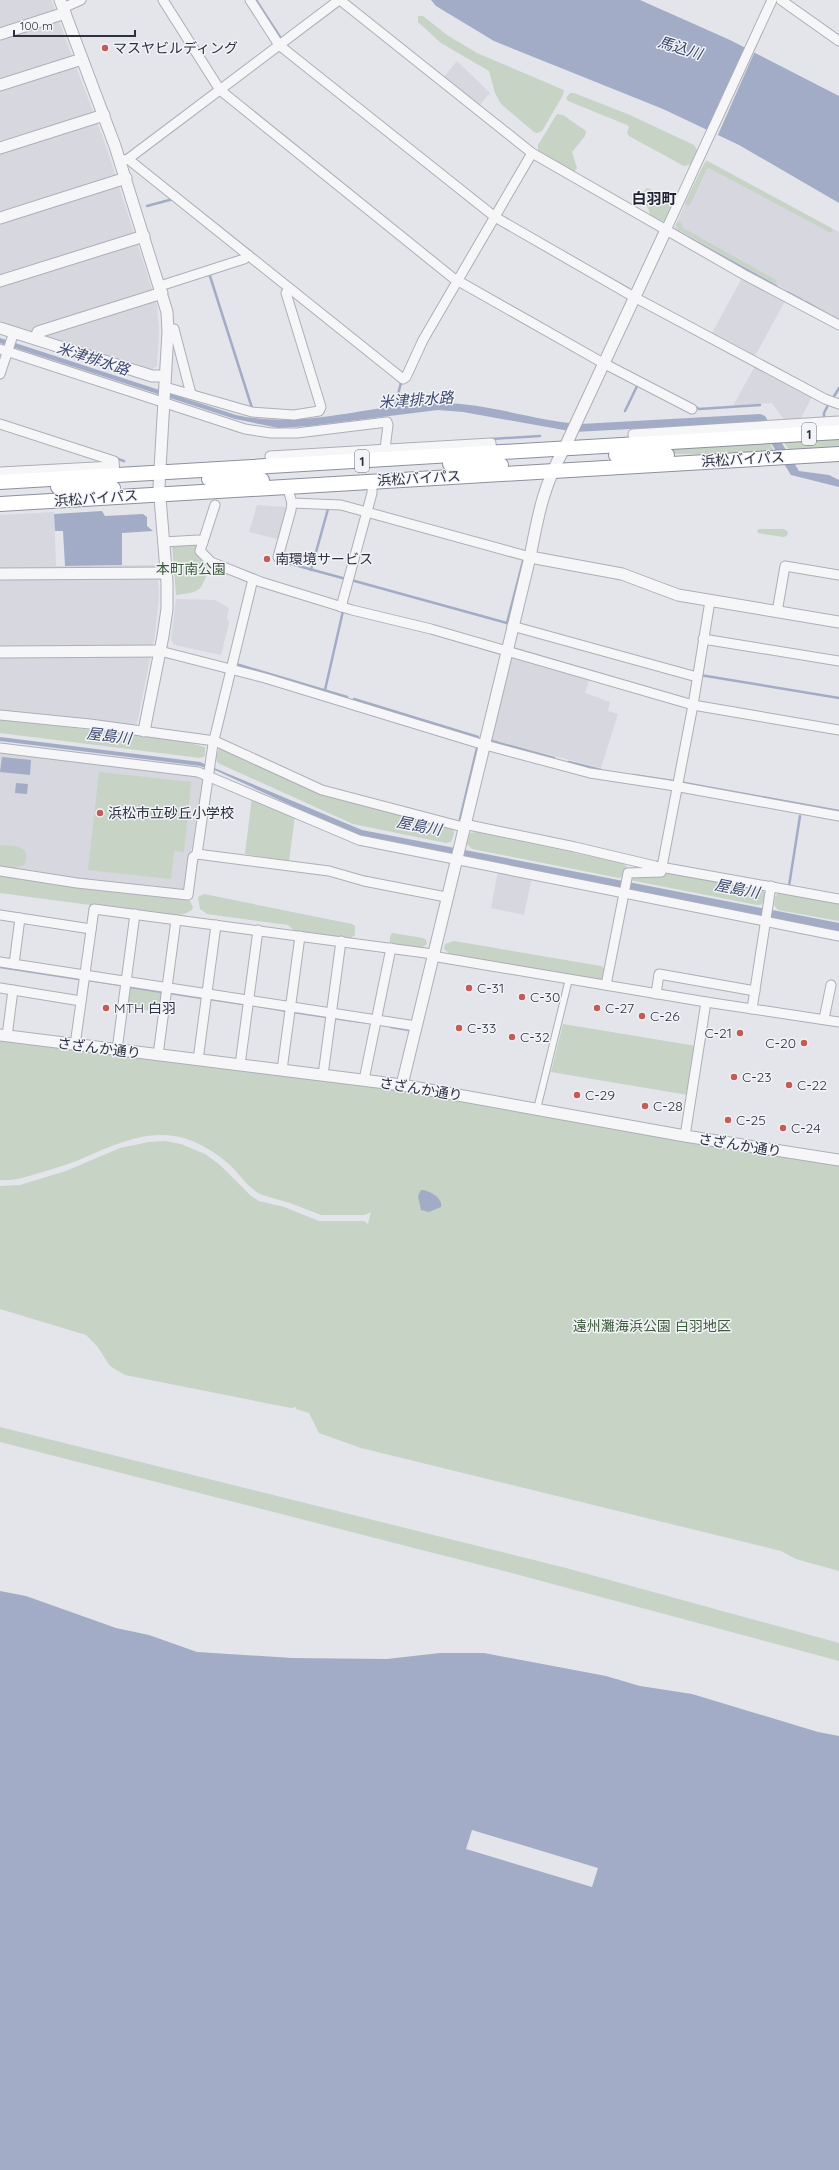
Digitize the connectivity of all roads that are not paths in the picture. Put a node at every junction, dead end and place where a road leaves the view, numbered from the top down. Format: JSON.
{"nodes":[{"id":1,"x":81,"y":0,"type":"edge"},
{"id":2,"x":163,"y":0,"type":"edge"},
{"id":3,"x":250,"y":0,"type":"edge"},
{"id":4,"x":340,"y":0,"type":"edge"},
{"id":5,"x":772,"y":0,"type":"edge"},
{"id":6,"x":781,"y":0,"type":"edge"},
{"id":7,"x":63,"y":7,"type":"edge"},
{"id":8,"x":0,"y":34,"type":"edge"},
{"id":9,"x":839,"y":41,"type":"edge"},
{"id":10,"x":280,"y":45,"type":"junction"},
{"id":11,"x":82,"y":59,"type":"junction"},
{"id":12,"x":0,"y":85,"type":"edge"},
{"id":13,"x":220,"y":90,"type":"junction"},
{"id":14,"x":104,"y":115,"type":"junction"},
{"id":15,"x":0,"y":148,"type":"edge"},
{"id":16,"x":532,"y":153,"type":"junction"},
{"id":17,"x":124,"y":160,"type":"junction"},
{"id":18,"x":126,"y":178,"type":"junction"},
{"id":19,"x":494,"y":217,"type":"junction"},
{"id":20,"x":0,"y":218,"type":"edge"},
{"id":21,"x":666,"y":230,"type":"junction"},
{"id":22,"x":144,"y":236,"type":"junction"},
{"id":23,"x":248,"y":255,"type":"junction"},
{"id":24,"x":458,"y":280,"type":"junction"},
{"id":25,"x":0,"y":281,"type":"edge"},
{"id":26,"x":290,"y":288,"type":"junction"},
{"id":27,"x":161,"y":289,"type":"junction"},
{"id":28,"x":634,"y":297,"type":"junction"},
{"id":29,"x":839,"y":325,"type":"edge"},
{"id":30,"x":0,"y":328,"type":"edge"},
{"id":31,"x":168,"y":329,"type":"junction"},
{"id":32,"x":13,"y":335,"type":"junction"},
{"id":33,"x":36,"y":339,"type":"junction"},
{"id":34,"x":5,"y":350,"type":"edge"},
{"id":35,"x":603,"y":363,"type":"junction"},
{"id":36,"x":0,"y":374,"type":"edge"},
{"id":37,"x":165,"y":384,"type":"junction"},
{"id":38,"x":191,"y":394,"type":"junction"},
{"id":39,"x":164,"y":401,"type":"junction"},
{"id":40,"x":839,"y":404,"type":"edge"},
{"id":41,"x":692,"y":409,"type":"dead end"},
{"id":42,"x":839,"y":421,"type":"edge"},
{"id":43,"x":0,"y":424,"type":"edge"},
{"id":44,"x":769,"y":431,"type":"junction"},
{"id":45,"x":839,"y":432,"type":"edge"},
{"id":46,"x":386,"y":454,"type":"junction"},
{"id":47,"x":839,"y":454,"type":"edge"},
{"id":48,"x":558,"y":460,"type":"junction"},
{"id":49,"x":114,"y":471,"type":"junction"},
{"id":50,"x":0,"y":472,"type":"edge"},
{"id":51,"x":372,"y":481,"type":"junction"},
{"id":52,"x":0,"y":482,"type":"edge"},
{"id":53,"x":159,"y":483,"type":"junction"},
{"id":54,"x":314,"y":485,"type":"junction"},
{"id":55,"x":287,"y":486,"type":"junction"},
{"id":56,"x":292,"y":503,"type":"junction"},
{"id":57,"x":0,"y":504,"type":"edge"},
{"id":58,"x":216,"y":505,"type":"dead end"},
{"id":59,"x":367,"y":512,"type":"junction"},
{"id":60,"x":163,"y":542,"type":"junction"},
{"id":61,"x":203,"y":542,"type":"junction"},
{"id":62,"x":278,"y":557,"type":"dead end"},
{"id":63,"x":530,"y":557,"type":"junction"},
{"id":64,"x":166,"y":573,"type":"junction"},
{"id":65,"x":0,"y":574,"type":"edge"},
{"id":66,"x":839,"y":575,"type":"edge"},
{"id":67,"x":253,"y":579,"type":"junction"},
{"id":68,"x":710,"y":601,"type":"junction"},
{"id":69,"x":341,"y":606,"type":"junction"},
{"id":70,"x":777,"y":612,"type":"junction"},
{"id":71,"x":839,"y":622,"type":"edge"},
{"id":72,"x":512,"y":626,"type":"junction"},
{"id":73,"x":703,"y":639,"type":"junction"},
{"id":74,"x":160,"y":651,"type":"junction"},
{"id":75,"x":0,"y":652,"type":"edge"},
{"id":76,"x":506,"y":652,"type":"junction"},
{"id":77,"x":839,"y":661,"type":"edge"},
{"id":78,"x":231,"y":668,"type":"junction"},
{"id":79,"x":697,"y":677,"type":"junction"},
{"id":80,"x":693,"y":705,"type":"junction"},
{"id":81,"x":0,"y":715,"type":"edge"},
{"id":82,"x":839,"y":730,"type":"edge"},
{"id":83,"x":144,"y":731,"type":"junction"},
{"id":84,"x":214,"y":740,"type":"junction"},
{"id":85,"x":483,"y":744,"type":"junction"},
{"id":86,"x":0,"y":748,"type":"edge"},
{"id":87,"x":208,"y":773,"type":"junction"},
{"id":88,"x":678,"y":787,"type":"junction"},
{"id":89,"x":839,"y":816,"type":"edge"},
{"id":90,"x":464,"y":825,"type":"junction"},
{"id":91,"x":197,"y":854,"type":"junction"},
{"id":92,"x":456,"y":859,"type":"junction"},
{"id":93,"x":662,"y":866,"type":"junction"},
{"id":94,"x":0,"y":871,"type":"edge"},
{"id":95,"x":771,"y":886,"type":"junction"},
{"id":96,"x":625,"y":892,"type":"junction"},
{"id":97,"x":446,"y":897,"type":"junction"},
{"id":98,"x":839,"y":899,"type":"edge"},
{"id":99,"x":135,"y":914,"type":"junction"},
{"id":100,"x":0,"y":915,"type":"edge"},
{"id":101,"x":20,"y":918,"type":"junction"},
{"id":102,"x":176,"y":920,"type":"junction"},
{"id":103,"x":766,"y":920,"type":"junction"},
{"id":104,"x":216,"y":925,"type":"junction"},
{"id":105,"x":91,"y":929,"type":"junction"},
{"id":106,"x":258,"y":930,"type":"junction"},
{"id":107,"x":300,"y":936,"type":"junction"},
{"id":108,"x":839,"y":936,"type":"edge"},
{"id":109,"x":341,"y":941,"type":"junction"},
{"id":110,"x":391,"y":948,"type":"junction"},
{"id":111,"x":433,"y":955,"type":"junction"},
{"id":112,"x":0,"y":962,"type":"edge"},
{"id":113,"x":14,"y":964,"type":"junction"},
{"id":114,"x":85,"y":975,"type":"junction"},
{"id":115,"x":569,"y":979,"type":"junction"},
{"id":116,"x":126,"y":981,"type":"junction"},
{"id":117,"x":606,"y":985,"type":"junction"},
{"id":118,"x":831,"y":985,"type":"dead end"},
{"id":119,"x":167,"y":987,"type":"junction"},
{"id":120,"x":0,"y":988,"type":"edge"},
{"id":121,"x":13,"y":990,"type":"junction"},
{"id":122,"x":755,"y":991,"type":"junction"},
{"id":123,"x":207,"y":994,"type":"junction"},
{"id":124,"x":656,"y":994,"type":"junction"},
{"id":125,"x":249,"y":1000,"type":"junction"},
{"id":126,"x":81,"y":1001,"type":"junction"},
{"id":127,"x":706,"y":1002,"type":"junction"},
{"id":128,"x":291,"y":1006,"type":"junction"},
{"id":129,"x":752,"y":1009,"type":"junction"},
{"id":130,"x":331,"y":1013,"type":"junction"},
{"id":131,"x":824,"y":1019,"type":"junction"},
{"id":132,"x":376,"y":1020,"type":"junction"},
{"id":133,"x":839,"y":1022,"type":"edge"},
{"id":134,"x":416,"y":1026,"type":"junction"},
{"id":135,"x":4,"y":1036,"type":"edge"},
{"id":136,"x":75,"y":1045,"type":"junction"},
{"id":137,"x":117,"y":1050,"type":"junction"},
{"id":138,"x":158,"y":1055,"type":"junction"},
{"id":139,"x":198,"y":1060,"type":"junction"},
{"id":140,"x":240,"y":1065,"type":"junction"},
{"id":141,"x":282,"y":1070,"type":"junction"},
{"id":142,"x":323,"y":1075,"type":"junction"},
{"id":143,"x":364,"y":1080,"type":"junction"},
{"id":144,"x":402,"y":1085,"type":"junction"},
{"id":145,"x":537,"y":1109,"type":"junction"},
{"id":146,"x":685,"y":1136,"type":"junction"},
{"id":147,"x":839,"y":1160,"type":"edge"}],
"edges":[{"from":1,"to":7,"type":"street"},
{"from":2,"to":13,"type":"street"},
{"from":3,"to":10,"type":"street"},
{"from":4,"to":10,"type":"street"},
{"from":4,"to":16,"type":"street"},
{"from":5,"to":21,"type":"street"},
{"from":6,"to":9,"type":"street"},
{"from":7,"to":8,"type":"street"},
{"from":7,"to":11,"type":"street"},
{"from":10,"to":13,"type":"street"},
{"from":10,"to":19,"type":"street"},
{"from":11,"to":12,"type":"street"},
{"from":11,"to":14,"type":"street"},
{"from":13,"to":17,"type":"street"},
{"from":13,"to":24,"type":"street"},
{"from":14,"to":15,"type":"street"},
{"from":14,"to":17,"type":"street"},
{"from":16,"to":19,"type":"street"},
{"from":16,"to":21,"type":"street"},
{"from":17,"to":18,"type":"street"},
{"from":17,"to":23,"type":"street"},
{"from":18,"to":20,"type":"street"},
{"from":18,"to":22,"type":"street"},
{"from":19,"to":24,"type":"street"},
{"from":19,"to":28,"type":"street"},
{"from":21,"to":28,"type":"street"},
{"from":21,"to":29,"type":"street"},
{"from":22,"to":25,"type":"street"},
{"from":22,"to":27,"type":"street"},
{"from":23,"to":26,"type":"street"},
{"from":23,"to":27,"type":"street"},
{"from":24,"to":26,"type":"street"},
{"from":24,"to":35,"type":"street"},
{"from":26,"to":38,"type":"street"},
{"from":27,"to":31,"type":"street"},
{"from":27,"to":33,"type":"street"},
{"from":28,"to":35,"type":"street"},
{"from":28,"to":40,"type":"street"},
{"from":30,"to":32,"type":"street"},
{"from":31,"to":37,"type":"street"},
{"from":31,"to":38,"type":"street"},
{"from":32,"to":33,"type":"street"},
{"from":32,"to":34,"type":"street"},
{"from":33,"to":37,"type":"street"},
{"from":34,"to":36,"type":"street"},
{"from":34,"to":39,"type":"street"},
{"from":35,"to":41,"type":"street"},
{"from":35,"to":48,"type":"street"},
{"from":37,"to":38,"type":"street"},
{"from":37,"to":39,"type":"street"},
{"from":39,"to":46,"type":"street"},
{"from":39,"to":53,"type":"street"},
{"from":42,"to":44,"type":"street"},
{"from":43,"to":49,"type":"street"},
{"from":44,"to":45,"type":"highway","name":"浜松バイパス","number":"1"},
{"from":44,"to":48,"type":"highway","name":"浜松バイパス","number":"1"},
{"from":46,"to":48,"type":"highway","name":"浜松バイパス","number":"1"},
{"from":46,"to":48,"type":"highway"},
{"from":46,"to":53,"type":"highway","name":"浜松バイパス","number":"1"},
{"from":47,"to":48,"type":"highway","name":"浜松バイパス","number":"1"},
{"from":48,"to":51,"type":"highway","name":"浜松バイパス","number":"1"},
{"from":48,"to":63,"type":"street"},
{"from":49,"to":50,"type":"street"},
{"from":49,"to":52,"type":"highway","name":"浜松バイパス","number":"1"},
{"from":49,"to":53,"type":"highway","name":"浜松バイパス","number":"1"},
{"from":51,"to":54,"type":"highway","name":"浜松バイパス","number":"1"},
{"from":51,"to":59,"type":"street"},
{"from":52,"to":53,"type":"highway"},
{"from":53,"to":54,"type":"highway"},
{"from":53,"to":55,"type":"highway","name":"浜松バイパス","number":"1"},
{"from":53,"to":57,"type":"highway","name":"浜松バイパス","number":"1"},
{"from":53,"to":60,"type":"street"},
{"from":54,"to":55,"type":"highway","name":"浜松バイパス","number":"1"},
{"from":55,"to":56,"type":"street"},
{"from":56,"to":59,"type":"street"},
{"from":56,"to":62,"type":"street"},
{"from":58,"to":61,"type":"street"},
{"from":59,"to":63,"type":"street"},
{"from":59,"to":69,"type":"street"},
{"from":60,"to":61,"type":"street"},
{"from":60,"to":64,"type":"street"},
{"from":61,"to":67,"type":"street"},
{"from":63,"to":68,"type":"street"},
{"from":63,"to":72,"type":"street"},
{"from":64,"to":65,"type":"street"},
{"from":64,"to":74,"type":"street"},
{"from":66,"to":70,"type":"street"},
{"from":67,"to":69,"type":"street"},
{"from":67,"to":78,"type":"street"},
{"from":68,"to":70,"type":"street"},
{"from":68,"to":73,"type":"street"},
{"from":69,"to":76,"type":"street"},
{"from":70,"to":71,"type":"street"},
{"from":72,"to":76,"type":"street"},
{"from":72,"to":79,"type":"street"},
{"from":73,"to":77,"type":"street"},
{"from":73,"to":79,"type":"street"},
{"from":74,"to":75,"type":"street"},
{"from":74,"to":78,"type":"street"},
{"from":74,"to":83,"type":"street"},
{"from":76,"to":80,"type":"street"},
{"from":76,"to":85,"type":"street"},
{"from":78,"to":84,"type":"street"},
{"from":78,"to":85,"type":"street"},
{"from":79,"to":80,"type":"street"},
{"from":80,"to":82,"type":"street"},
{"from":80,"to":88,"type":"street"},
{"from":81,"to":83,"type":"street"},
{"from":83,"to":84,"type":"street"},
{"from":84,"to":87,"type":"street"},
{"from":84,"to":90,"type":"street"},
{"from":85,"to":88,"type":"street"},
{"from":85,"to":90,"type":"street"},
{"from":86,"to":87,"type":"street"},
{"from":87,"to":91,"type":"street"},
{"from":87,"to":92,"type":"street"},
{"from":88,"to":89,"type":"street"},
{"from":88,"to":93,"type":"street"},
{"from":90,"to":92,"type":"street"},
{"from":90,"to":93,"type":"street"},
{"from":91,"to":94,"type":"street"},
{"from":91,"to":97,"type":"street"},
{"from":92,"to":96,"type":"street"},
{"from":92,"to":97,"type":"street"},
{"from":93,"to":95,"type":"street"},
{"from":93,"to":96,"type":"street"},
{"from":95,"to":98,"type":"street"},
{"from":95,"to":103,"type":"street"},
{"from":96,"to":103,"type":"street"},
{"from":96,"to":117,"type":"street"},
{"from":97,"to":111,"type":"street"},
{"from":99,"to":102,"type":"street"},
{"from":99,"to":105,"type":"street"},
{"from":99,"to":116,"type":"street"},
{"from":100,"to":101,"type":"street"},
{"from":101,"to":105,"type":"street"},
{"from":101,"to":113,"type":"street"},
{"from":102,"to":104,"type":"street"},
{"from":102,"to":119,"type":"street"},
{"from":103,"to":108,"type":"street"},
{"from":103,"to":122,"type":"street"},
{"from":104,"to":106,"type":"street"},
{"from":104,"to":123,"type":"street"},
{"from":105,"to":114,"type":"street"},
{"from":106,"to":107,"type":"street"},
{"from":106,"to":125,"type":"street"},
{"from":107,"to":109,"type":"street"},
{"from":107,"to":128,"type":"street"},
{"from":109,"to":110,"type":"street"},
{"from":109,"to":130,"type":"street"},
{"from":110,"to":111,"type":"street"},
{"from":110,"to":132,"type":"street"},
{"from":111,"to":115,"type":"street"},
{"from":111,"to":134,"type":"street"},
{"from":112,"to":113,"type":"street"},
{"from":113,"to":114,"type":"street"},
{"from":114,"to":116,"type":"street"},
{"from":114,"to":126,"type":"street"},
{"from":115,"to":117,"type":"street"},
{"from":115,"to":145,"type":"street"},
{"from":116,"to":119,"type":"street"},
{"from":116,"to":137,"type":"street"},
{"from":117,"to":124,"type":"street"},
{"from":118,"to":131,"type":"street"},
{"from":119,"to":123,"type":"street"},
{"from":119,"to":138,"type":"street"},
{"from":120,"to":121,"type":"street"},
{"from":121,"to":126,"type":"street"},
{"from":121,"to":135,"type":"street"},
{"from":122,"to":124,"type":"street"},
{"from":122,"to":129,"type":"street"},
{"from":123,"to":125,"type":"street"},
{"from":123,"to":139,"type":"street"},
{"from":124,"to":127,"type":"street"},
{"from":125,"to":128,"type":"street"},
{"from":125,"to":140,"type":"street"},
{"from":126,"to":136,"type":"street"},
{"from":127,"to":129,"type":"street"},
{"from":127,"to":146,"type":"street"},
{"from":128,"to":130,"type":"street"},
{"from":128,"to":141,"type":"street"},
{"from":129,"to":131,"type":"street"},
{"from":130,"to":132,"type":"street"},
{"from":130,"to":142,"type":"street"},
{"from":131,"to":133,"type":"street"},
{"from":132,"to":134,"type":"street"},
{"from":132,"to":143,"type":"street"},
{"from":134,"to":144,"type":"street"},
{"from":135,"to":136,"type":"street","name":"さざんか通り"},
{"from":136,"to":137,"type":"street","name":"さざんか通り"},
{"from":137,"to":138,"type":"street","name":"さざんか通り"},
{"from":138,"to":139,"type":"street","name":"さざんか通り"},
{"from":139,"to":140,"type":"street","name":"さざんか通り"},
{"from":140,"to":141,"type":"street","name":"さざんか通り"},
{"from":141,"to":142,"type":"street","name":"さざんか通り"},
{"from":142,"to":143,"type":"street","name":"さざんか通り"},
{"from":143,"to":144,"type":"street","name":"さざんか通り"},
{"from":144,"to":145,"type":"street","name":"さざんか通り"},
{"from":145,"to":146,"type":"street","name":"さざんか通り"},
{"from":146,"to":147,"type":"street","name":"さざんか通り"}]}
